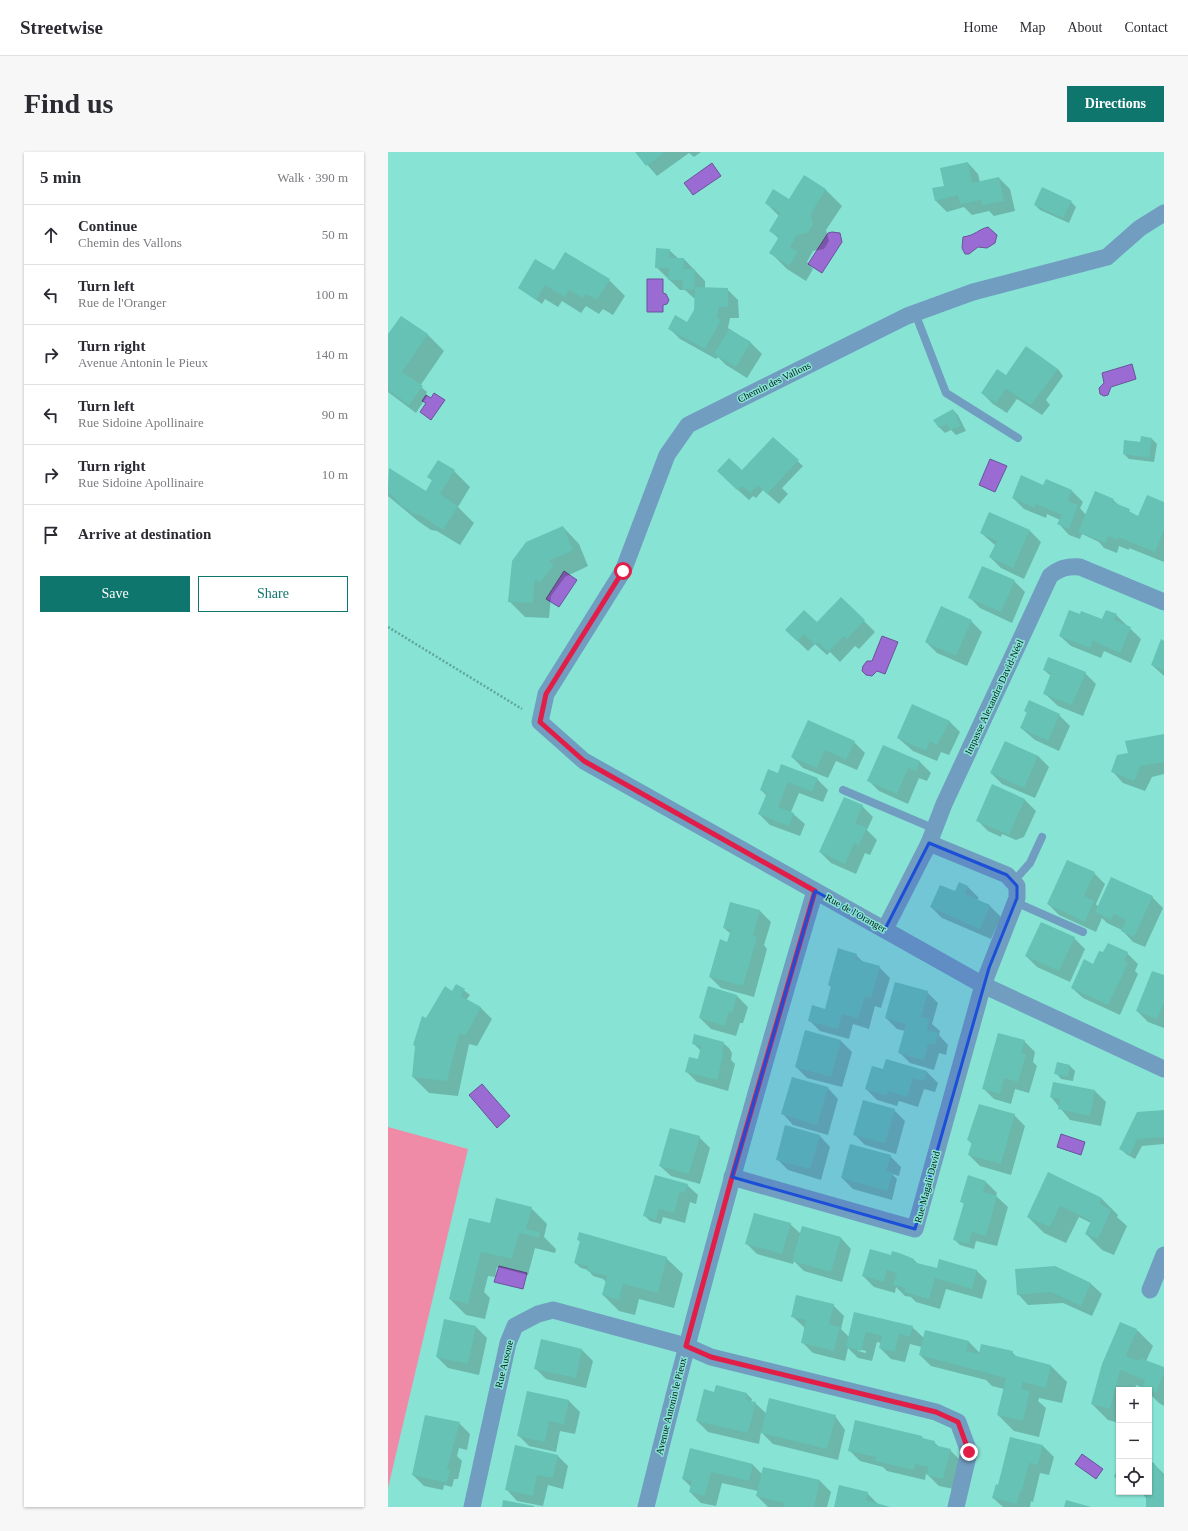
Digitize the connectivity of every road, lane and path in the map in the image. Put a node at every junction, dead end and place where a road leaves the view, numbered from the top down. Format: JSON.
{"nodes":[{"id":1,"x":1164,"y":213,"type":"edge"},
{"id":2,"x":915,"y":313,"type":"junction"},
{"id":3,"x":1018,"y":438,"type":"dead end"},
{"id":4,"x":1164,"y":602,"type":"edge"},
{"id":5,"x":388,"y":627,"type":"edge"},
{"id":6,"x":540,"y":722,"type":"junction"},
{"id":7,"x":843,"y":790,"type":"dead end"},
{"id":8,"x":932,"y":836,"type":"junction"},
{"id":9,"x":1042,"y":837,"type":"dead end"},
{"id":10,"x":1013,"y":882,"type":"junction"},
{"id":11,"x":815,"y":891,"type":"junction"},
{"id":12,"x":1015,"y":902,"type":"junction"},
{"id":13,"x":885,"y":929,"type":"junction"},
{"id":14,"x":1083,"y":932,"type":"dead end"},
{"id":15,"x":983,"y":985,"type":"junction"},
{"id":16,"x":1164,"y":1068,"type":"edge"},
{"id":17,"x":732,"y":1177,"type":"junction"},
{"id":18,"x":1164,"y":1255,"type":"edge"},
{"id":19,"x":1150,"y":1290,"type":"dead end"},
{"id":20,"x":686,"y":1346,"type":"junction"},
{"id":21,"x":472,"y":1507,"type":"edge"},
{"id":22,"x":646,"y":1507,"type":"edge"},
{"id":23,"x":956,"y":1507,"type":"edge"}],
"edges":[{"from":1,"to":2,"type":"street","name":"Chemin des Vallons"},
{"from":2,"to":3,"type":"lane"},
{"from":2,"to":6,"type":"street","name":"Chemin des Vallons"},
{"from":4,"to":8,"type":"street","name":"Impasse Alexandra David-Néel"},
{"from":5,"to":6,"type":"path"},
{"from":6,"to":11,"type":"street","name":"Rue de l'Oranger"},
{"from":7,"to":8,"type":"lane"},
{"from":8,"to":10,"type":"street"},
{"from":8,"to":13,"type":"street","name":"Impasse Alexandra David-Néel"},
{"from":9,"to":10,"type":"lane"},
{"from":10,"to":12,"type":"street"},
{"from":11,"to":13,"type":"street","name":"Rue de l'Oranger"},
{"from":11,"to":17,"type":"street","name":"Avenue Antonin le Pieux"},
{"from":12,"to":14,"type":"lane"},
{"from":12,"to":15,"type":"street"},
{"from":13,"to":15,"type":"street","name":"Rue de l'Oranger"},
{"from":15,"to":16,"type":"street","name":"Rue de l'Oranger"},
{"from":15,"to":17,"type":"street","name":"Rue Magali David"},
{"from":17,"to":20,"type":"street","name":"Avenue Antonin le Pieux"},
{"from":18,"to":19,"type":"street"},
{"from":20,"to":21,"type":"street","name":"Rue Ausone"},
{"from":20,"to":22,"type":"street","name":"Avenue Antonin le Pieux"},
{"from":20,"to":23,"type":"street"}]}
